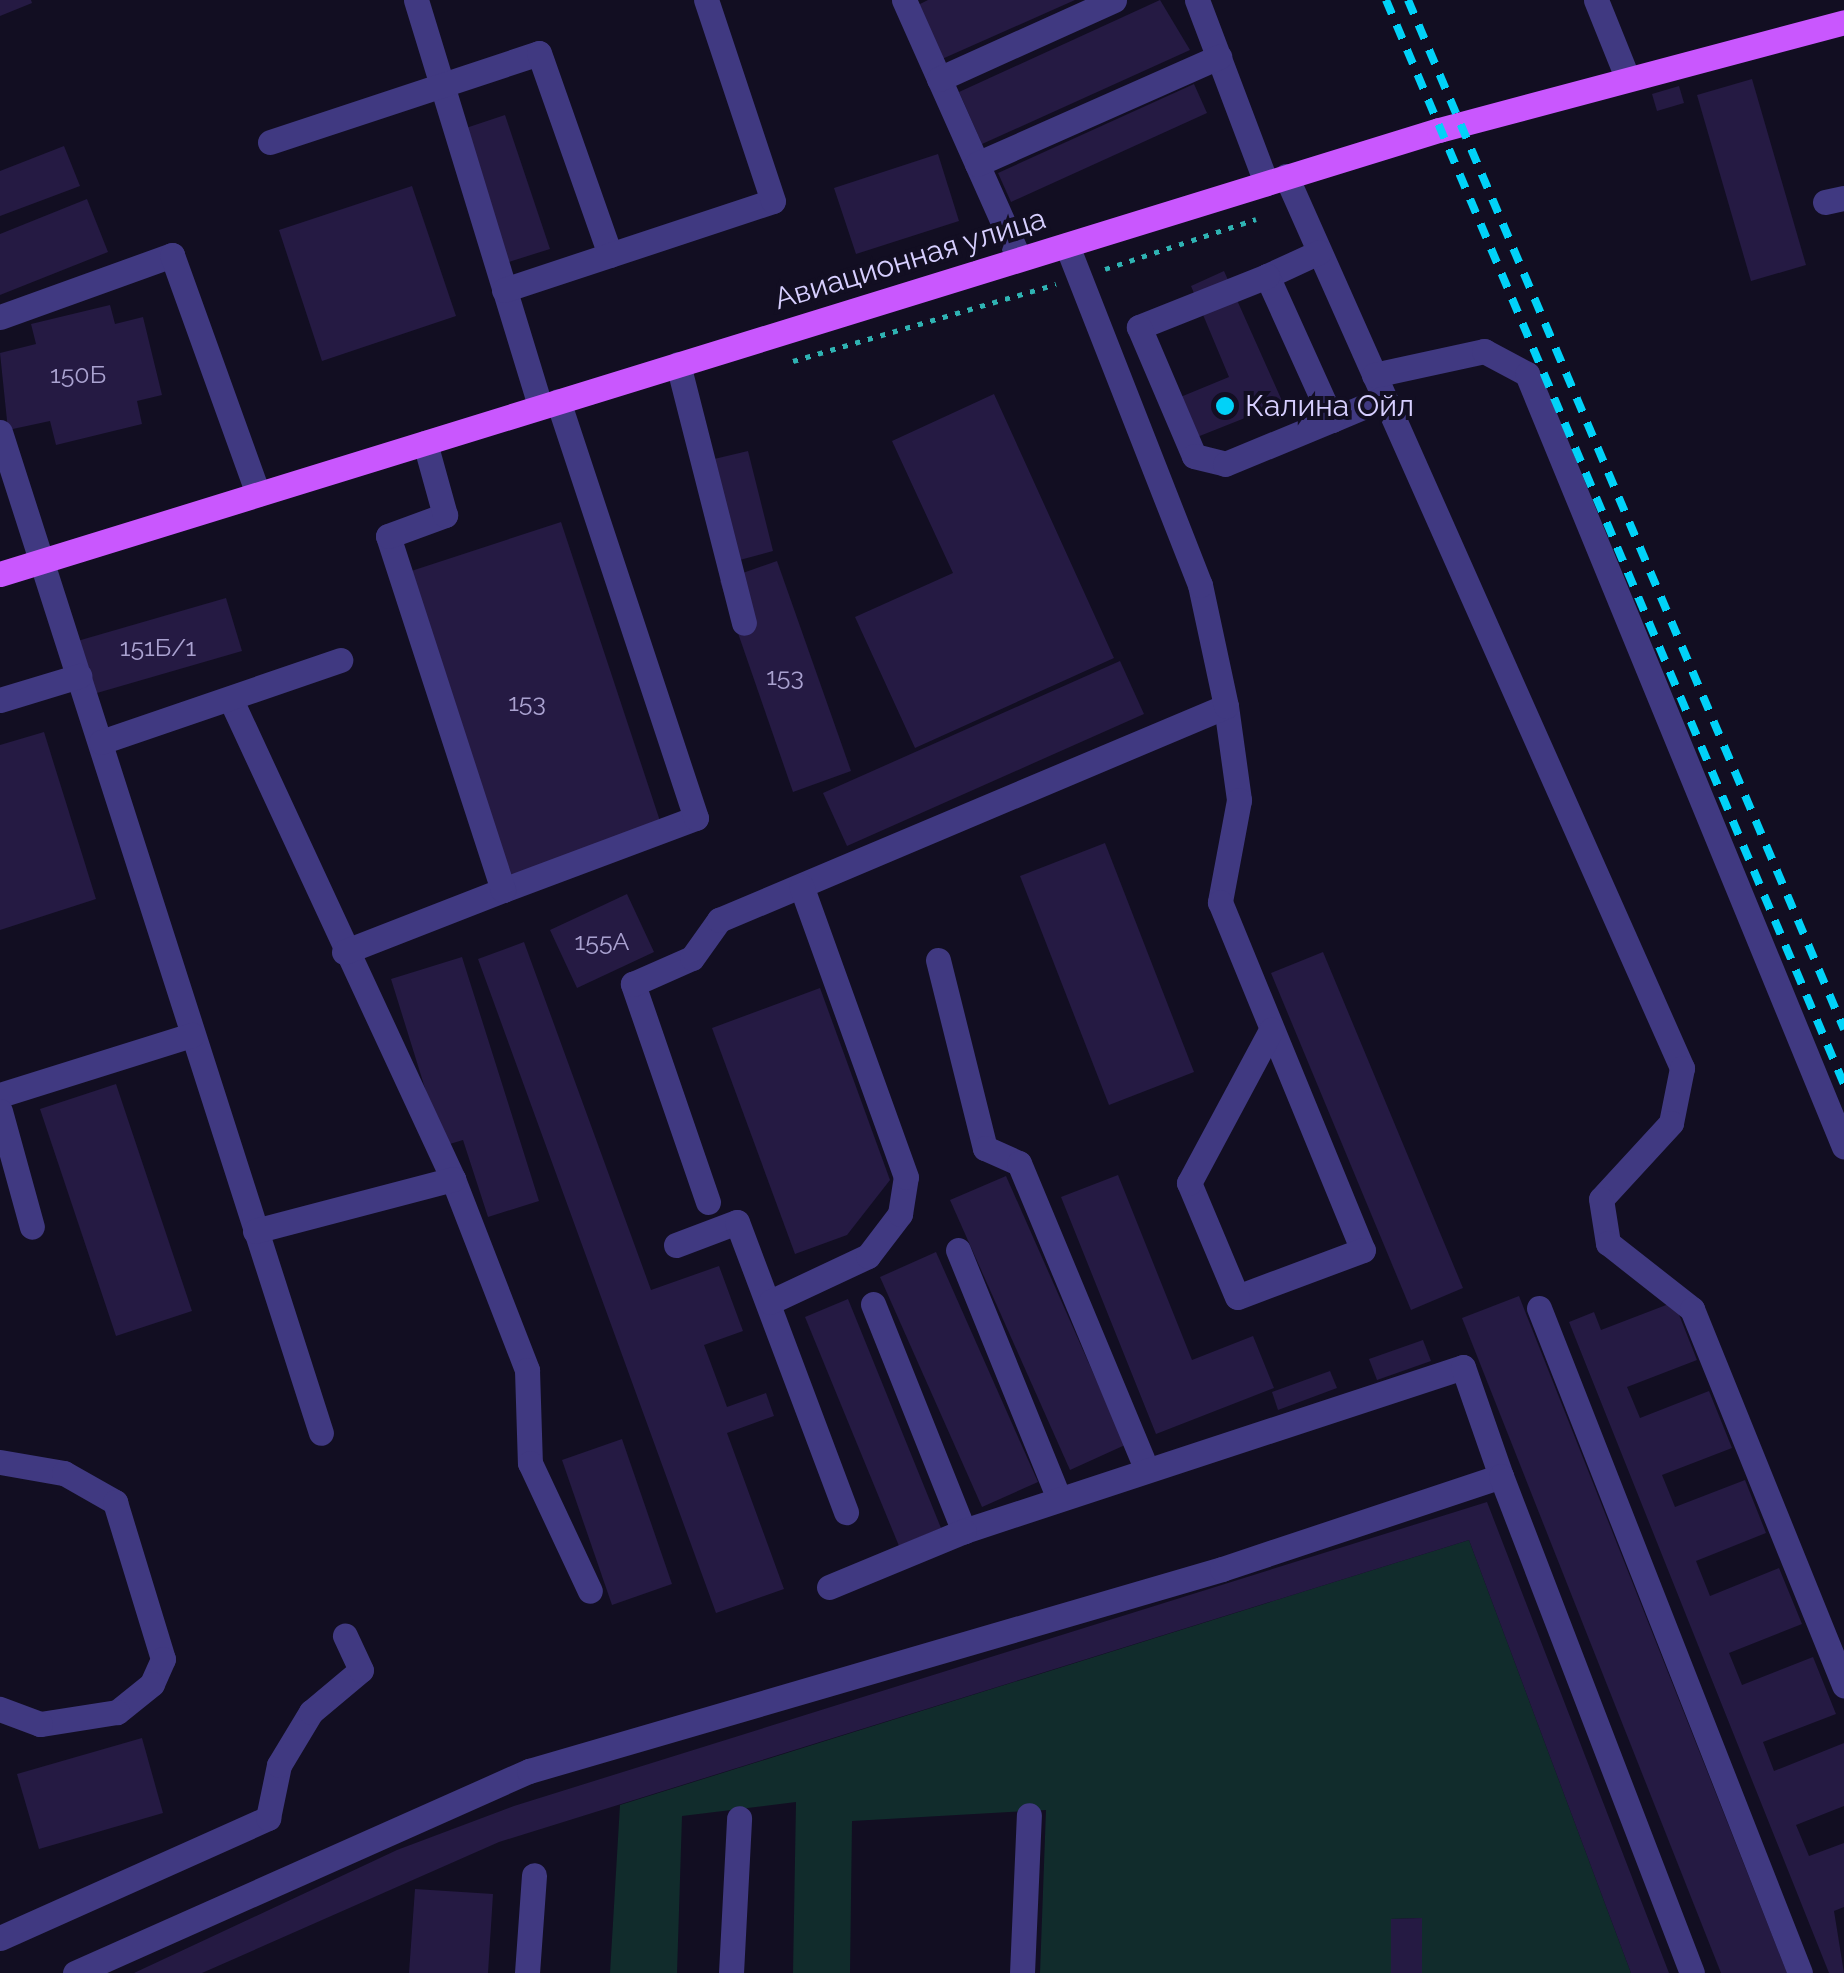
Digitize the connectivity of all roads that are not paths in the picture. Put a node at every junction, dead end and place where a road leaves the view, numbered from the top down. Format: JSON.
{"nodes":[{"id":1,"x":416,"y":0,"type":"edge"},
{"id":2,"x":706,"y":0,"type":"edge"},
{"id":3,"x":904,"y":0,"type":"edge"},
{"id":4,"x":1114,"y":0,"type":"edge"},
{"id":5,"x":1197,"y":0,"type":"edge"},
{"id":6,"x":1596,"y":0,"type":"edge"},
{"id":7,"x":1844,"y":22,"type":"edge"},
{"id":8,"x":1219,"y":57,"type":"junction"},
{"id":9,"x":1628,"y":77,"type":"junction"},
{"id":10,"x":939,"y":79,"type":"junction"},
{"id":11,"x":442,"y":86,"type":"junction"},
{"id":12,"x":270,"y":142,"type":"dead end"},
{"id":13,"x":977,"y":164,"type":"junction"},
{"id":14,"x":1276,"y":180,"type":"junction"},
{"id":15,"x":1067,"y":245,"type":"junction"},
{"id":16,"x":1319,"y":252,"type":"junction"},
{"id":17,"x":610,"y":255,"type":"junction"},
{"id":18,"x":1020,"y":258,"type":"junction"},
{"id":19,"x":1267,"y":276,"type":"junction"},
{"id":20,"x":504,"y":290,"type":"junction"},
{"id":21,"x":0,"y":318,"type":"edge"},
{"id":22,"x":678,"y":364,"type":"junction"},
{"id":23,"x":1379,"y":386,"type":"junction"},
{"id":24,"x":549,"y":404,"type":"junction"},
{"id":25,"x":1332,"y":420,"type":"junction"},
{"id":26,"x":0,"y":432,"type":"edge"},
{"id":27,"x":426,"y":443,"type":"junction"},
{"id":28,"x":258,"y":494,"type":"junction"},
{"id":29,"x":43,"y":560,"type":"junction"},
{"id":30,"x":0,"y":574,"type":"edge"},
{"id":31,"x":744,"y":623,"type":"dead end"},
{"id":32,"x":340,"y":660,"type":"dead end"},
{"id":33,"x":79,"y":676,"type":"junction"},
{"id":34,"x":0,"y":700,"type":"edge"},
{"id":35,"x":231,"y":700,"type":"junction"},
{"id":36,"x":1226,"y":706,"type":"junction"},
{"id":37,"x":100,"y":742,"type":"junction"},
{"id":38,"x":801,"y":886,"type":"junction"},
{"id":39,"x":503,"y":890,"type":"junction"},
{"id":40,"x":344,"y":952,"type":"junction"},
{"id":41,"x":938,"y":960,"type":"dead end"},
{"id":42,"x":1270,"y":1030,"type":"junction"},
{"id":43,"x":192,"y":1036,"type":"junction"},
{"id":44,"x":0,"y":1095,"type":"edge"},
{"id":45,"x":0,"y":1111,"type":"edge"},
{"id":46,"x":1844,"y":1147,"type":"edge"},
{"id":47,"x":454,"y":1179,"type":"junction"},
{"id":48,"x":708,"y":1202,"type":"dead end"},
{"id":49,"x":32,"y":1227,"type":"dead end"},
{"id":50,"x":256,"y":1231,"type":"junction"},
{"id":51,"x":676,"y":1245,"type":"dead end"},
{"id":52,"x":958,"y":1250,"type":"dead end"},
{"id":53,"x":770,"y":1302,"type":"junction"},
{"id":54,"x":873,"y":1304,"type":"dead end"},
{"id":55,"x":1540,"y":1308,"type":"dead end"},
{"id":56,"x":321,"y":1433,"type":"dead end"},
{"id":57,"x":0,"y":1462,"type":"edge"},
{"id":58,"x":1145,"y":1466,"type":"junction"},
{"id":59,"x":1501,"y":1476,"type":"junction"},
{"id":60,"x":1058,"y":1496,"type":"junction"},
{"id":61,"x":846,"y":1512,"type":"dead end"},
{"id":62,"x":964,"y":1531,"type":"junction"},
{"id":63,"x":829,"y":1586,"type":"dead end"},
{"id":64,"x":590,"y":1592,"type":"dead end"},
{"id":65,"x":346,"y":1636,"type":"dead end"},
{"id":66,"x":1844,"y":1685,"type":"edge"},
{"id":67,"x":0,"y":1709,"type":"edge"},
{"id":68,"x":1028,"y":1816,"type":"dead end"},
{"id":69,"x":739,"y":1818,"type":"dead end"},
{"id":70,"x":534,"y":1875,"type":"dead end"},
{"id":71,"x":0,"y":1938,"type":"edge"},
{"id":72,"x":75,"y":1973,"type":"edge"},
{"id":73,"x":527,"y":1973,"type":"edge"},
{"id":74,"x":731,"y":1973,"type":"edge"},
{"id":75,"x":1022,"y":1973,"type":"edge"},
{"id":76,"x":1692,"y":1973,"type":"edge"},
{"id":77,"x":1800,"y":1973,"type":"edge"}],
"edges":[{"from":1,"to":11,"type":"lane"},
{"from":2,"to":17,"type":"lane"},
{"from":3,"to":10,"type":"lane"},
{"from":4,"to":10,"type":"lane"},
{"from":5,"to":8,"type":"lane"},
{"from":6,"to":9,"type":"lane"},
{"from":7,"to":9,"type":"main road","name":"Авиационная улица"},
{"from":8,"to":13,"type":"lane"},
{"from":8,"to":14,"type":"lane"},
{"from":9,"to":14,"type":"main road","name":"Авиационная улица"},
{"from":10,"to":13,"type":"lane"},
{"from":11,"to":12,"type":"lane"},
{"from":11,"to":17,"type":"lane"},
{"from":11,"to":20,"type":"lane"},
{"from":13,"to":18,"type":"lane"},
{"from":14,"to":15,"type":"main road","name":"Авиационная улица"},
{"from":14,"to":16,"type":"lane"},
{"from":15,"to":18,"type":"main road","name":"Авиационная улица"},
{"from":15,"to":36,"type":"lane"},
{"from":16,"to":19,"type":"lane"},
{"from":16,"to":23,"type":"lane"},
{"from":17,"to":20,"type":"lane"},
{"from":18,"to":22,"type":"main road","name":"Авиационная улица"},
{"from":19,"to":25,"type":"lane"},
{"from":19,"to":25,"type":"lane"},
{"from":20,"to":24,"type":"lane"},
{"from":21,"to":28,"type":"lane"},
{"from":22,"to":24,"type":"main road","name":"Авиационная улица"},
{"from":22,"to":31,"type":"lane"},
{"from":23,"to":25,"type":"lane"},
{"from":23,"to":46,"type":"lane"},
{"from":23,"to":66,"type":"lane"},
{"from":24,"to":27,"type":"main road","name":"Авиационная улица"},
{"from":24,"to":39,"type":"lane"},
{"from":26,"to":29,"type":"lane"},
{"from":27,"to":28,"type":"main road","name":"Авиационная улица"},
{"from":27,"to":39,"type":"lane"},
{"from":28,"to":29,"type":"main road","name":"Авиационная улица"},
{"from":29,"to":30,"type":"main road","name":"Авиационная улица"},
{"from":29,"to":33,"type":"lane"},
{"from":32,"to":35,"type":"lane"},
{"from":33,"to":34,"type":"lane"},
{"from":33,"to":37,"type":"lane"},
{"from":35,"to":37,"type":"lane"},
{"from":35,"to":40,"type":"lane"},
{"from":36,"to":38,"type":"lane"},
{"from":36,"to":42,"type":"lane"},
{"from":37,"to":43,"type":"lane"},
{"from":38,"to":48,"type":"lane"},
{"from":38,"to":53,"type":"lane"},
{"from":39,"to":40,"type":"lane"},
{"from":40,"to":47,"type":"lane"},
{"from":41,"to":58,"type":"lane"},
{"from":42,"to":42,"type":"lane"},
{"from":43,"to":44,"type":"lane"},
{"from":43,"to":50,"type":"lane"},
{"from":45,"to":49,"type":"lane"},
{"from":47,"to":50,"type":"lane"},
{"from":47,"to":64,"type":"lane"},
{"from":50,"to":56,"type":"lane"},
{"from":51,"to":53,"type":"lane"},
{"from":52,"to":60,"type":"lane"},
{"from":53,"to":61,"type":"lane"},
{"from":54,"to":62,"type":"lane"},
{"from":55,"to":77,"type":"lane"},
{"from":57,"to":67,"type":"lane"},
{"from":58,"to":59,"type":"lane"},
{"from":58,"to":60,"type":"lane"},
{"from":59,"to":72,"type":"lane"},
{"from":59,"to":76,"type":"lane"},
{"from":60,"to":62,"type":"lane"},
{"from":62,"to":63,"type":"lane"},
{"from":65,"to":71,"type":"lane"},
{"from":68,"to":75,"type":"lane"},
{"from":69,"to":74,"type":"lane"},
{"from":70,"to":73,"type":"lane"}]}
